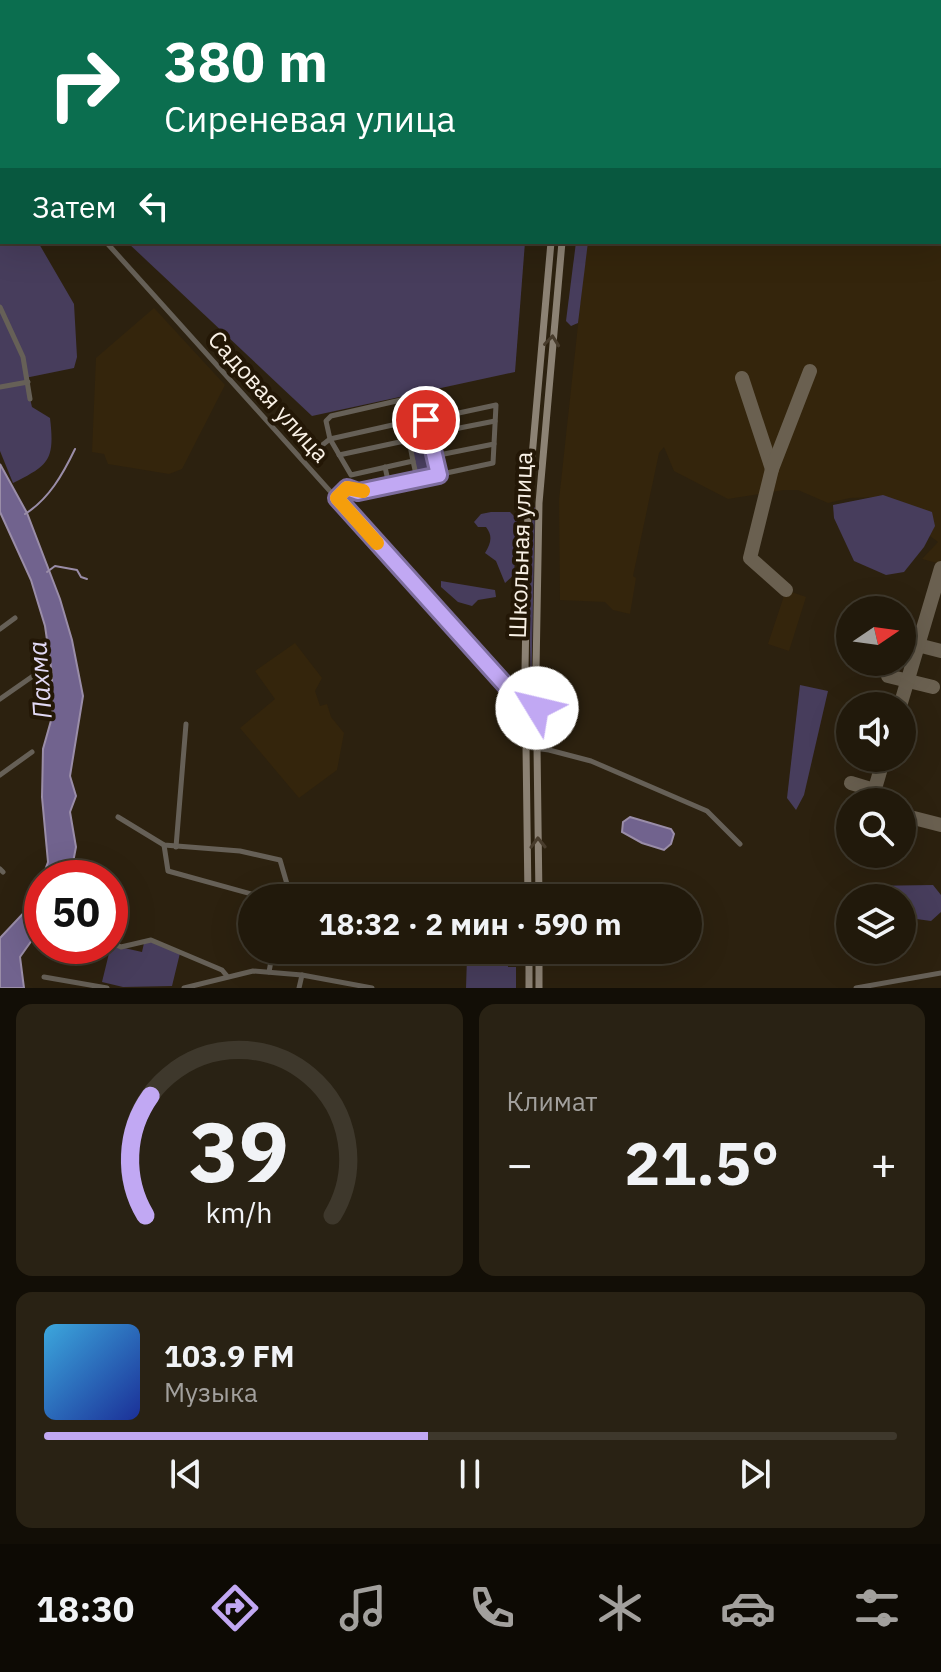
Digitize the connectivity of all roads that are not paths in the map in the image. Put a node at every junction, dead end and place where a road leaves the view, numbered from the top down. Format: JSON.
{"nodes":[{"id":1,"x":108,"y":244,"type":"edge"},
{"id":2,"x":551,"y":244,"type":"edge"},
{"id":3,"x":562,"y":244,"type":"edge"},
{"id":4,"x":0,"y":307,"type":"edge"},
{"id":5,"x":28,"y":382,"type":"junction"},
{"id":6,"x":0,"y":387,"type":"edge"},
{"id":7,"x":421,"y":397,"type":"dead end"},
{"id":8,"x":30,"y":399,"type":"dead end"},
{"id":9,"x":426,"y":420,"type":"junction"},
{"id":10,"x":495,"y":421,"type":"junction"},
{"id":11,"x":406,"y":422,"type":"junction"},
{"id":12,"x":429,"y":434,"type":"junction"},
{"id":13,"x":330,"y":439,"type":"junction"},
{"id":14,"x":409,"y":440,"type":"junction"},
{"id":15,"x":494,"y":444,"type":"junction"},
{"id":16,"x":339,"y":455,"type":"junction"},
{"id":17,"x":434,"y":456,"type":"junction"},
{"id":18,"x":303,"y":460,"type":"junction"},
{"id":19,"x":413,"y":461,"type":"junction"},
{"id":20,"x":385,"y":467,"type":"junction"},
{"id":21,"x":351,"y":475,"type":"junction"},
{"id":22,"x":439,"y":475,"type":"junction"},
{"id":23,"x":417,"y":479,"type":"junction"},
{"id":24,"x":389,"y":485,"type":"junction"},
{"id":25,"x":351,"y":488,"type":"junction"},
{"id":26,"x":337,"y":498,"type":"junction"},
{"id":27,"x":528,"y":502,"type":"junction"},
{"id":28,"x":539,"y":503,"type":"junction"},
{"id":29,"x":15,"y":618,"type":"dead end"},
{"id":30,"x":0,"y":629,"type":"edge"},
{"id":31,"x":525,"y":670,"type":"junction"},
{"id":32,"x":33,"y":676,"type":"dead end"},
{"id":33,"x":501,"y":681,"type":"junction"},
{"id":34,"x":0,"y":699,"type":"edge"},
{"id":35,"x":526,"y":708,"type":"junction"},
{"id":36,"x":537,"y":708,"type":"junction"},
{"id":37,"x":186,"y":724,"type":"dead end"},
{"id":38,"x":526,"y":747,"type":"junction"},
{"id":39,"x":537,"y":747,"type":"junction"},
{"id":40,"x":32,"y":752,"type":"dead end"},
{"id":41,"x":0,"y":775,"type":"edge"},
{"id":42,"x":118,"y":817,"type":"dead end"},
{"id":43,"x":740,"y":844,"type":"dead end"},
{"id":44,"x":164,"y":845,"type":"junction"},
{"id":45,"x":176,"y":847,"type":"junction"},
{"id":46,"x":287,"y":884,"type":"edge"},
{"id":47,"x":528,"y":884,"type":"edge"},
{"id":48,"x":539,"y":884,"type":"edge"},
{"id":49,"x":238,"y":890,"type":"edge"},
{"id":50,"x":128,"y":945,"type":"edge"},
{"id":51,"x":270,"y":964,"type":"edge"},
{"id":52,"x":529,"y":964,"type":"edge"},
{"id":53,"x":539,"y":964,"type":"edge"},
{"id":54,"x":269,"y":972,"type":"junction"},
{"id":55,"x":941,"y":973,"type":"edge"},
{"id":56,"x":302,"y":975,"type":"junction"},
{"id":57,"x":227,"y":976,"type":"junction"},
{"id":58,"x":44,"y":977,"type":"dead end"},
{"id":59,"x":107,"y":988,"type":"edge"},
{"id":60,"x":184,"y":988,"type":"edge"},
{"id":61,"x":299,"y":988,"type":"edge"},
{"id":62,"x":372,"y":988,"type":"edge"},
{"id":63,"x":529,"y":988,"type":"edge"},
{"id":64,"x":539,"y":988,"type":"edge"},
{"id":65,"x":856,"y":988,"type":"edge"},
{"id":66,"x":862,"y":988,"type":"edge"}],
"edges":[{"from":1,"to":18,"type":"street","name":"Садовая улица"},
{"from":2,"to":27,"type":"main road","name":"Школьная улица"},
{"from":28,"to":3,"type":"main road","name":"Школьная улица","one_way":true},
{"from":4,"to":5,"type":"street"},
{"from":5,"to":6,"type":"street"},
{"from":5,"to":8,"type":"street"},
{"from":7,"to":9,"type":"street"},
{"from":9,"to":10,"type":"street"},
{"from":9,"to":12,"type":"street"},
{"from":10,"to":12,"type":"street"},
{"from":10,"to":15,"type":"street"},
{"from":11,"to":13,"type":"street"},
{"from":11,"to":13,"type":"street"},
{"from":11,"to":14,"type":"street"},
{"from":12,"to":17,"type":"street"},
{"from":13,"to":16,"type":"street"},
{"from":13,"to":18,"type":"street"},
{"from":14,"to":16,"type":"street"},
{"from":14,"to":19,"type":"street"},
{"from":15,"to":17,"type":"street"},
{"from":15,"to":22,"type":"street"},
{"from":16,"to":21,"type":"street"},
{"from":17,"to":22,"type":"street"},
{"from":18,"to":26,"type":"street","name":"Садовая улица"},
{"from":19,"to":20,"type":"street"},
{"from":19,"to":23,"type":"street"},
{"from":20,"to":21,"type":"street"},
{"from":20,"to":24,"type":"street"},
{"from":21,"to":25,"type":"street"},
{"from":22,"to":23,"type":"street"},
{"from":23,"to":24,"type":"street"},
{"from":24,"to":25,"type":"street"},
{"from":25,"to":26,"type":"street"},
{"from":26,"to":33,"type":"street","name":"Садовая улица"},
{"from":27,"to":28,"type":"main road"},
{"from":27,"to":31,"type":"main road","name":"Школьная улица"},
{"from":28,"to":36,"type":"main road","name":"Школьная улица"},
{"from":29,"to":30,"type":"street"},
{"from":31,"to":33,"type":"street"},
{"from":31,"to":35,"type":"main road","name":"Школьная улица"},
{"from":32,"to":34,"type":"street"},
{"from":33,"to":35,"type":"street","name":"Садовая улица"},
{"from":35,"to":36,"type":"main road"},
{"from":35,"to":38,"type":"main road","name":"Школьная улица"},
{"from":36,"to":39,"type":"main road","name":"Школьная улица"},
{"from":37,"to":45,"type":"street"},
{"from":38,"to":39,"type":"street"},
{"from":38,"to":47,"type":"main road","name":"Школьная улица"},
{"from":39,"to":43,"type":"street"},
{"from":48,"to":39,"type":"main road","name":"Школьная улица","one_way":true},
{"from":40,"to":41,"type":"street"},
{"from":42,"to":44,"type":"street"},
{"from":44,"to":45,"type":"street"},
{"from":44,"to":49,"type":"street"},
{"from":45,"to":46,"type":"street"},
{"from":50,"to":57,"type":"street"},
{"from":51,"to":54,"type":"street"},
{"from":52,"to":63,"type":"main road"},
{"from":53,"to":64,"type":"main road"},
{"from":54,"to":56,"type":"street"},
{"from":54,"to":57,"type":"street"},
{"from":55,"to":66,"type":"street"},
{"from":56,"to":61,"type":"street"},
{"from":56,"to":62,"type":"street"},
{"from":57,"to":60,"type":"street"},
{"from":58,"to":59,"type":"street"},
{"from":65,"to":66,"type":"street"}]}
